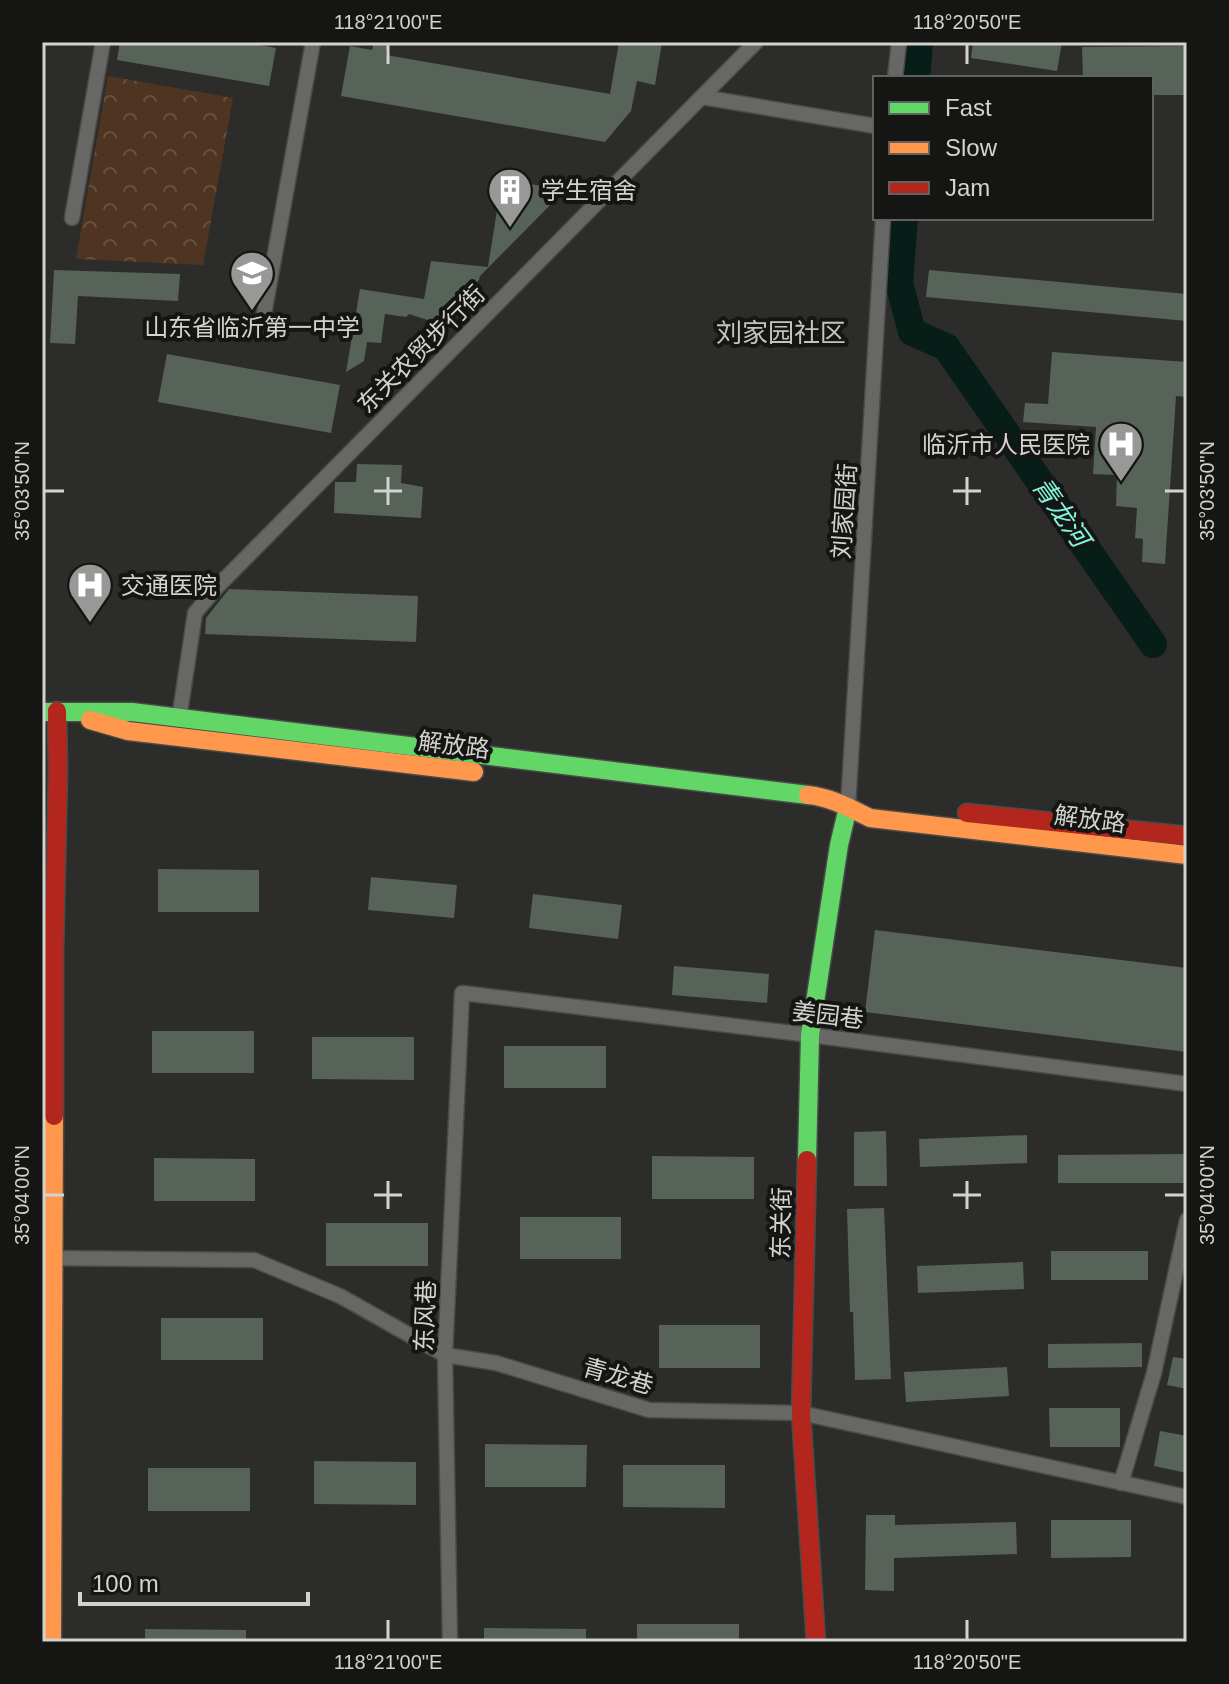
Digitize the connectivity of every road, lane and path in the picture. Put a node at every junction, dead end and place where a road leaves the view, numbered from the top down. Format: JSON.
{"nodes":[{"id":1,"x":103,"y":42,"type":"edge"},
{"id":2,"x":313,"y":42,"type":"edge"},
{"id":3,"x":756,"y":42,"type":"edge"},
{"id":4,"x":899,"y":42,"type":"edge"},
{"id":5,"x":895,"y":76,"type":"edge"},
{"id":6,"x":702,"y":97,"type":"junction"},
{"id":7,"x":873,"y":126,"type":"edge"},
{"id":8,"x":72,"y":218,"type":"dead end"},
{"id":9,"x":883,"y":220,"type":"edge"},
{"id":10,"x":261,"y":331,"type":"dead end"},
{"id":11,"x":47,"y":709,"type":"edge"},
{"id":12,"x":179,"y":719,"type":"junction"},
{"id":13,"x":848,"y":807,"type":"junction"},
{"id":14,"x":1187,"y":836,"type":"edge"},
{"id":15,"x":1187,"y":855,"type":"edge"},
{"id":16,"x":462,"y":993,"type":"joint"},
{"id":17,"x":810,"y":1035,"type":"junction"},
{"id":18,"x":1187,"y":1084,"type":"edge"},
{"id":19,"x":1187,"y":1220,"type":"edge"},
{"id":20,"x":48,"y":1258,"type":"edge"},
{"id":21,"x":445,"y":1355,"type":"junction"},
{"id":22,"x":801,"y":1413,"type":"junction"},
{"id":23,"x":1121,"y":1483,"type":"junction"},
{"id":24,"x":1187,"y":1497,"type":"edge"},
{"id":25,"x":52,"y":1642,"type":"edge"},
{"id":26,"x":450,"y":1642,"type":"edge"},
{"id":27,"x":816,"y":1642,"type":"edge"}],
"edges":[{"from":1,"to":8,"type":"street"},
{"from":2,"to":10,"type":"street"},
{"from":3,"to":6,"type":"street","name":"东关农贸步行街"},
{"from":4,"to":5,"type":"street"},
{"from":6,"to":7,"type":"street"},
{"from":6,"to":12,"type":"street","name":"东关农贸步行街"},
{"from":9,"to":13,"type":"street","name":"刘家园街"},
{"from":11,"to":12,"type":"main road","name":"解放路"},
{"from":11,"to":13,"type":"main road","name":"解放路"},
{"from":11,"to":20,"type":"main road"},
{"from":12,"to":13,"type":"main road","name":"解放路"},
{"from":13,"to":14,"type":"main road","name":"解放路"},
{"from":13,"to":15,"type":"main road","name":"解放路"},
{"from":13,"to":17,"type":"main road","name":"东关街"},
{"from":16,"to":17,"type":"street","name":"姜园巷"},
{"from":16,"to":21,"type":"street","name":"东风巷"},
{"from":17,"to":18,"type":"street","name":"姜园巷"},
{"from":17,"to":22,"type":"main road","name":"东关街"},
{"from":19,"to":23,"type":"street"},
{"from":20,"to":21,"type":"street","name":"青龙巷"},
{"from":20,"to":25,"type":"main road"},
{"from":21,"to":22,"type":"street","name":"青龙巷"},
{"from":21,"to":26,"type":"street","name":"东风巷"},
{"from":22,"to":23,"type":"street","name":"青龙巷"},
{"from":22,"to":27,"type":"main road","name":"东关街"},
{"from":23,"to":24,"type":"street","name":"青龙巷"}]}
